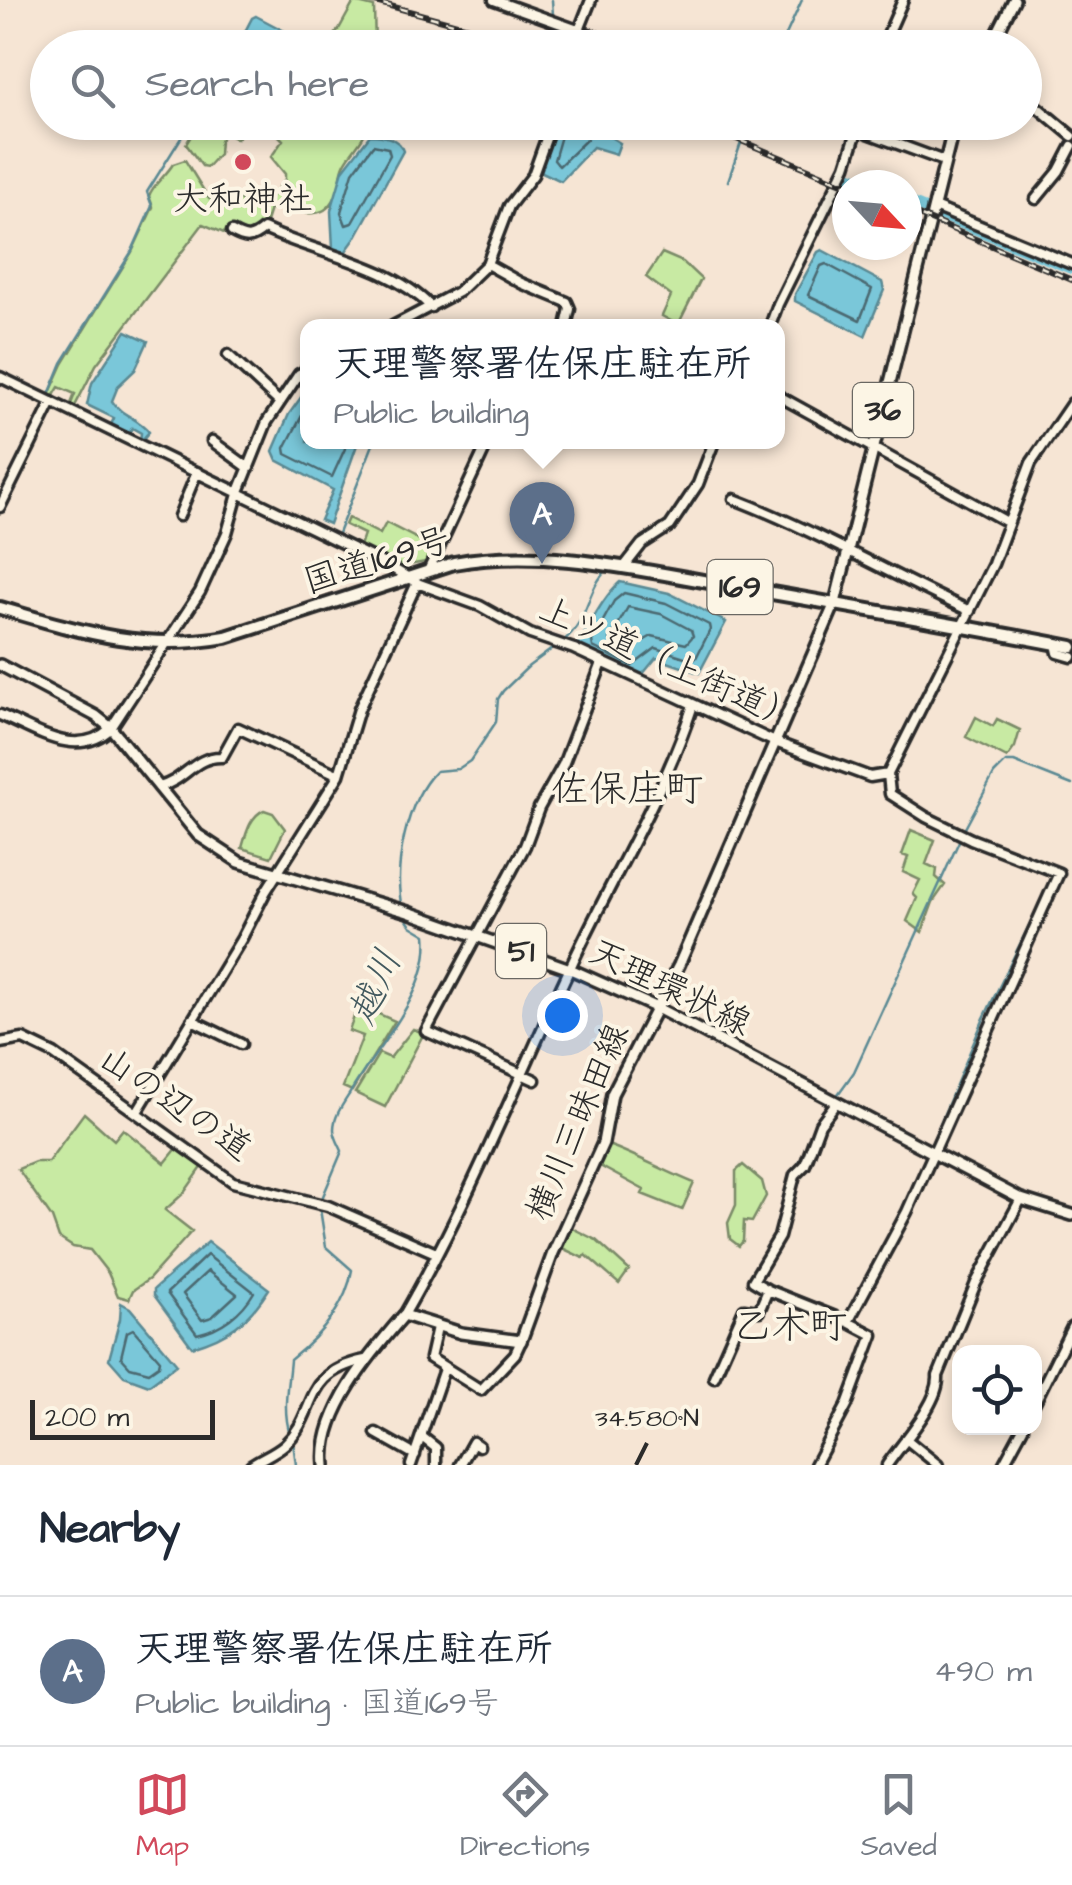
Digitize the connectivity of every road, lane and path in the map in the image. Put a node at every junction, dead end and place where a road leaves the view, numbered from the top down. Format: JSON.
{"nodes":[{"id":1,"x":494,"y":0,"type":"edge"},
{"id":2,"x":591,"y":0,"type":"edge"},
{"id":3,"x":904,"y":0,"type":"edge"},
{"id":4,"x":1014,"y":0,"type":"edge"},
{"id":5,"x":577,"y":29,"type":"joint"},
{"id":6,"x":890,"y":30,"type":"edge"},
{"id":7,"x":999,"y":30,"type":"edge"},
{"id":8,"x":1042,"y":111,"type":"edge"},
{"id":9,"x":1072,"y":136,"type":"edge"},
{"id":10,"x":546,"y":140,"type":"edge"},
{"id":11,"x":854,"y":140,"type":"edge"},
{"id":12,"x":893,"y":140,"type":"edge"},
{"id":13,"x":950,"y":140,"type":"edge"},
{"id":14,"x":1072,"y":146,"type":"edge"},
{"id":15,"x":944,"y":161,"type":"junction"},
{"id":16,"x":1036,"y":198,"type":"dead end"},
{"id":17,"x":933,"y":211,"type":"junction"},
{"id":18,"x":232,"y":232,"type":"dead end"},
{"id":19,"x":1071,"y":262,"type":"edge"},
{"id":20,"x":488,"y":264,"type":"junction"},
{"id":21,"x":431,"y":307,"type":"junction"},
{"id":22,"x":407,"y":319,"type":"edge"},
{"id":23,"x":568,"y":319,"type":"edge"},
{"id":24,"x":773,"y":319,"type":"edge"},
{"id":25,"x":228,"y":355,"type":"dead end"},
{"id":26,"x":300,"y":374,"type":"edge"},
{"id":27,"x":0,"y":377,"type":"edge"},
{"id":28,"x":785,"y":399,"type":"edge"},
{"id":29,"x":278,"y":401,"type":"junction"},
{"id":30,"x":52,"y":402,"type":"junction"},
{"id":31,"x":1072,"y":403,"type":"edge"},
{"id":32,"x":212,"y":440,"type":"dead end"},
{"id":33,"x":874,"y":447,"type":"junction"},
{"id":34,"x":485,"y":449,"type":"edge"},
{"id":35,"x":711,"y":449,"type":"edge"},
{"id":36,"x":249,"y":468,"type":"junction"},
{"id":37,"x":198,"y":472,"type":"junction"},
{"id":38,"x":238,"y":494,"type":"junction"},
{"id":39,"x":734,"y":500,"type":"dead end"},
{"id":40,"x":0,"y":507,"type":"edge"},
{"id":41,"x":179,"y":516,"type":"dead end"},
{"id":42,"x":1007,"y":522,"type":"junction"},
{"id":43,"x":848,"y":553,"type":"junction"},
{"id":44,"x":624,"y":568,"type":"junction"},
{"id":45,"x":429,"y":570,"type":"junction"},
{"id":46,"x":412,"y":580,"type":"junction"},
{"id":47,"x":834,"y":604,"type":"junction"},
{"id":48,"x":0,"y":608,"type":"edge"},
{"id":49,"x":970,"y":612,"type":"junction"},
{"id":50,"x":962,"y":627,"type":"junction"},
{"id":51,"x":168,"y":643,"type":"junction"},
{"id":52,"x":1056,"y":644,"type":"junction"},
{"id":53,"x":1072,"y":647,"type":"edge"},
{"id":54,"x":1072,"y":657,"type":"edge"},
{"id":55,"x":602,"y":663,"type":"junction"},
{"id":56,"x":0,"y":664,"type":"edge"},
{"id":57,"x":693,"y":706,"type":"junction"},
{"id":58,"x":0,"y":715,"type":"edge"},
{"id":59,"x":111,"y":728,"type":"junction"},
{"id":60,"x":775,"y":742,"type":"junction"},
{"id":61,"x":888,"y":774,"type":"junction"},
{"id":62,"x":339,"y":776,"type":"junction"},
{"id":63,"x":159,"y":788,"type":"junction"},
{"id":64,"x":278,"y":874,"type":"junction"},
{"id":65,"x":476,"y":934,"type":"junction"},
{"id":66,"x":570,"y":969,"type":"junction"},
{"id":67,"x":657,"y":1008,"type":"junction"},
{"id":68,"x":192,"y":1020,"type":"junction"},
{"id":69,"x":0,"y":1043,"type":"edge"},
{"id":70,"x":241,"y":1044,"type":"dead end"},
{"id":71,"x":523,"y":1075,"type":"junction"},
{"id":72,"x":535,"y":1080,"type":"dead end"},
{"id":73,"x":836,"y":1103,"type":"junction"},
{"id":74,"x":137,"y":1112,"type":"junction"},
{"id":75,"x":933,"y":1153,"type":"junction"},
{"id":76,"x":1021,"y":1199,"type":"junction"},
{"id":77,"x":1072,"y":1216,"type":"edge"},
{"id":78,"x":436,"y":1253,"type":"junction"},
{"id":79,"x":768,"y":1290,"type":"junction"},
{"id":80,"x":404,"y":1315,"type":"junction"},
{"id":81,"x":848,"y":1322,"type":"junction"},
{"id":82,"x":437,"y":1327,"type":"junction"},
{"id":83,"x":1072,"y":1327,"type":"edge"},
{"id":84,"x":521,"y":1341,"type":"junction"},
{"id":85,"x":364,"y":1360,"type":"junction"},
{"id":86,"x":444,"y":1369,"type":"junction"},
{"id":87,"x":714,"y":1377,"type":"dead end"},
{"id":88,"x":1042,"y":1388,"type":"edge"},
{"id":89,"x":376,"y":1433,"type":"dead end"},
{"id":90,"x":1019,"y":1435,"type":"edge"},
{"id":91,"x":422,"y":1437,"type":"junction"},
{"id":92,"x":906,"y":1439,"type":"junction"},
{"id":93,"x":480,"y":1446,"type":"dead end"},
{"id":94,"x":416,"y":1454,"type":"junction"},
{"id":95,"x":250,"y":1465,"type":"edge"},
{"id":96,"x":325,"y":1465,"type":"edge"},
{"id":97,"x":412,"y":1465,"type":"edge"},
{"id":98,"x":436,"y":1465,"type":"edge"},
{"id":99,"x":460,"y":1465,"type":"edge"},
{"id":100,"x":815,"y":1465,"type":"edge"},
{"id":101,"x":887,"y":1465,"type":"edge"},
{"id":102,"x":938,"y":1465,"type":"edge"},
{"id":103,"x":1003,"y":1465,"type":"edge"}],
"edges":[{"from":1,"to":5,"type":"street"},
{"from":2,"to":5,"type":"street"},
{"from":3,"to":6,"type":"street"},
{"from":4,"to":7,"type":"main road"},
{"from":8,"to":9,"type":"street"},
{"from":10,"to":20,"type":"street"},
{"from":11,"to":24,"type":"street"},
{"from":12,"to":15,"type":"street"},
{"from":13,"to":15,"type":"main road","number":"36"},
{"from":14,"to":16,"type":"street"},
{"from":15,"to":17,"type":"main road","number":"36"},
{"from":17,"to":19,"type":"street"},
{"from":17,"to":33,"type":"main road","number":"36"},
{"from":18,"to":21,"type":"street"},
{"from":20,"to":21,"type":"street"},
{"from":20,"to":23,"type":"street"},
{"from":21,"to":22,"type":"street"},
{"from":25,"to":29,"type":"street"},
{"from":26,"to":29,"type":"street"},
{"from":27,"to":30,"type":"street","name":"上ツ道（上街道）"},
{"from":28,"to":33,"type":"street"},
{"from":29,"to":36,"type":"street"},
{"from":30,"to":37,"type":"street","name":"上ツ道（上街道）"},
{"from":30,"to":40,"type":"street"},
{"from":31,"to":42,"type":"street"},
{"from":32,"to":36,"type":"street"},
{"from":33,"to":42,"type":"street"},
{"from":33,"to":43,"type":"main road","number":"36"},
{"from":34,"to":45,"type":"street"},
{"from":35,"to":44,"type":"street"},
{"from":36,"to":38,"type":"street"},
{"from":37,"to":38,"type":"street","name":"上ツ道（上街道）"},
{"from":37,"to":41,"type":"street"},
{"from":38,"to":46,"type":"street","name":"上ツ道（上街道）"},
{"from":38,"to":51,"type":"street"},
{"from":39,"to":43,"type":"street"},
{"from":42,"to":49,"type":"street"},
{"from":43,"to":47,"type":"main road","number":"36"},
{"from":43,"to":49,"type":"street"},
{"from":44,"to":45,"type":"highway","name":"国道169号","number":"169"},
{"from":44,"to":47,"type":"highway","name":"国道169号","number":"169"},
{"from":45,"to":46,"type":"highway","name":"国道169号","number":"169"},
{"from":46,"to":51,"type":"highway","name":"国道169号","number":"169"},
{"from":46,"to":55,"type":"street","name":"上ツ道（上街道）"},
{"from":46,"to":62,"type":"street"},
{"from":47,"to":50,"type":"highway","name":"国道169号","number":"169"},
{"from":47,"to":60,"type":"main road","name":"横川三昧田線"},
{"from":48,"to":51,"type":"highway","name":"国道169号","number":"169"},
{"from":49,"to":50,"type":"street"},
{"from":50,"to":52,"type":"highway","name":"国道169号","number":"169"},
{"from":50,"to":61,"type":"street"},
{"from":51,"to":59,"type":"street"},
{"from":52,"to":53,"type":"highway","name":"国道169号","number":"169"},
{"from":52,"to":54,"type":"street"},
{"from":55,"to":57,"type":"street","name":"上ツ道（上街道）"},
{"from":55,"to":65,"type":"street"},
{"from":56,"to":59,"type":"main road","name":"天理環状線","number":"51"},
{"from":57,"to":60,"type":"street","name":"上ツ道（上街道）"},
{"from":57,"to":66,"type":"street"},
{"from":58,"to":59,"type":"street"},
{"from":59,"to":63,"type":"main road","name":"天理環状線","number":"51"},
{"from":60,"to":61,"type":"street","name":"上ツ道（上街道）"},
{"from":60,"to":67,"type":"main road","name":"横川三昧田線"},
{"from":61,"to":75,"type":"street"},
{"from":62,"to":63,"type":"street"},
{"from":62,"to":64,"type":"street"},
{"from":63,"to":64,"type":"main road","name":"天理環状線","number":"51"},
{"from":64,"to":65,"type":"main road","name":"天理環状線","number":"51"},
{"from":64,"to":68,"type":"street"},
{"from":65,"to":66,"type":"main road","name":"天理環状線","number":"51"},
{"from":65,"to":71,"type":"street"},
{"from":66,"to":67,"type":"main road","name":"天理環状線","number":"51"},
{"from":66,"to":71,"type":"street"},
{"from":67,"to":73,"type":"main road","name":"天理環状線","number":"51"},
{"from":67,"to":84,"type":"main road","name":"横川三昧田線"},
{"from":68,"to":70,"type":"street"},
{"from":68,"to":74,"type":"street"},
{"from":69,"to":74,"type":"street","name":"山の辺の道"},
{"from":71,"to":72,"type":"street"},
{"from":71,"to":78,"type":"street"},
{"from":73,"to":75,"type":"main road","name":"天理環状線","number":"51"},
{"from":73,"to":79,"type":"street"},
{"from":74,"to":78,"type":"street","name":"山の辺の道"},
{"from":75,"to":76,"type":"main road","name":"天理環状線","number":"51"},
{"from":75,"to":81,"type":"street"},
{"from":76,"to":77,"type":"main road","name":"天理環状線","number":"51"},
{"from":76,"to":92,"type":"street"},
{"from":78,"to":80,"type":"street"},
{"from":79,"to":81,"type":"street"},
{"from":79,"to":87,"type":"street"},
{"from":80,"to":82,"type":"main road"},
{"from":80,"to":85,"type":"main road"},
{"from":81,"to":100,"type":"street"},
{"from":82,"to":84,"type":"main road"},
{"from":82,"to":86,"type":"street"},
{"from":83,"to":88,"type":"street"},
{"from":84,"to":86,"type":"street"},
{"from":85,"to":95,"type":"street"},
{"from":85,"to":96,"type":"main road"},
{"from":86,"to":91,"type":"street"},
{"from":89,"to":94,"type":"street"},
{"from":90,"to":103,"type":"street"},
{"from":91,"to":94,"type":"street"},
{"from":91,"to":98,"type":"street"},
{"from":92,"to":101,"type":"street"},
{"from":92,"to":102,"type":"street"},
{"from":93,"to":99,"type":"street"},
{"from":94,"to":97,"type":"street"}]}
